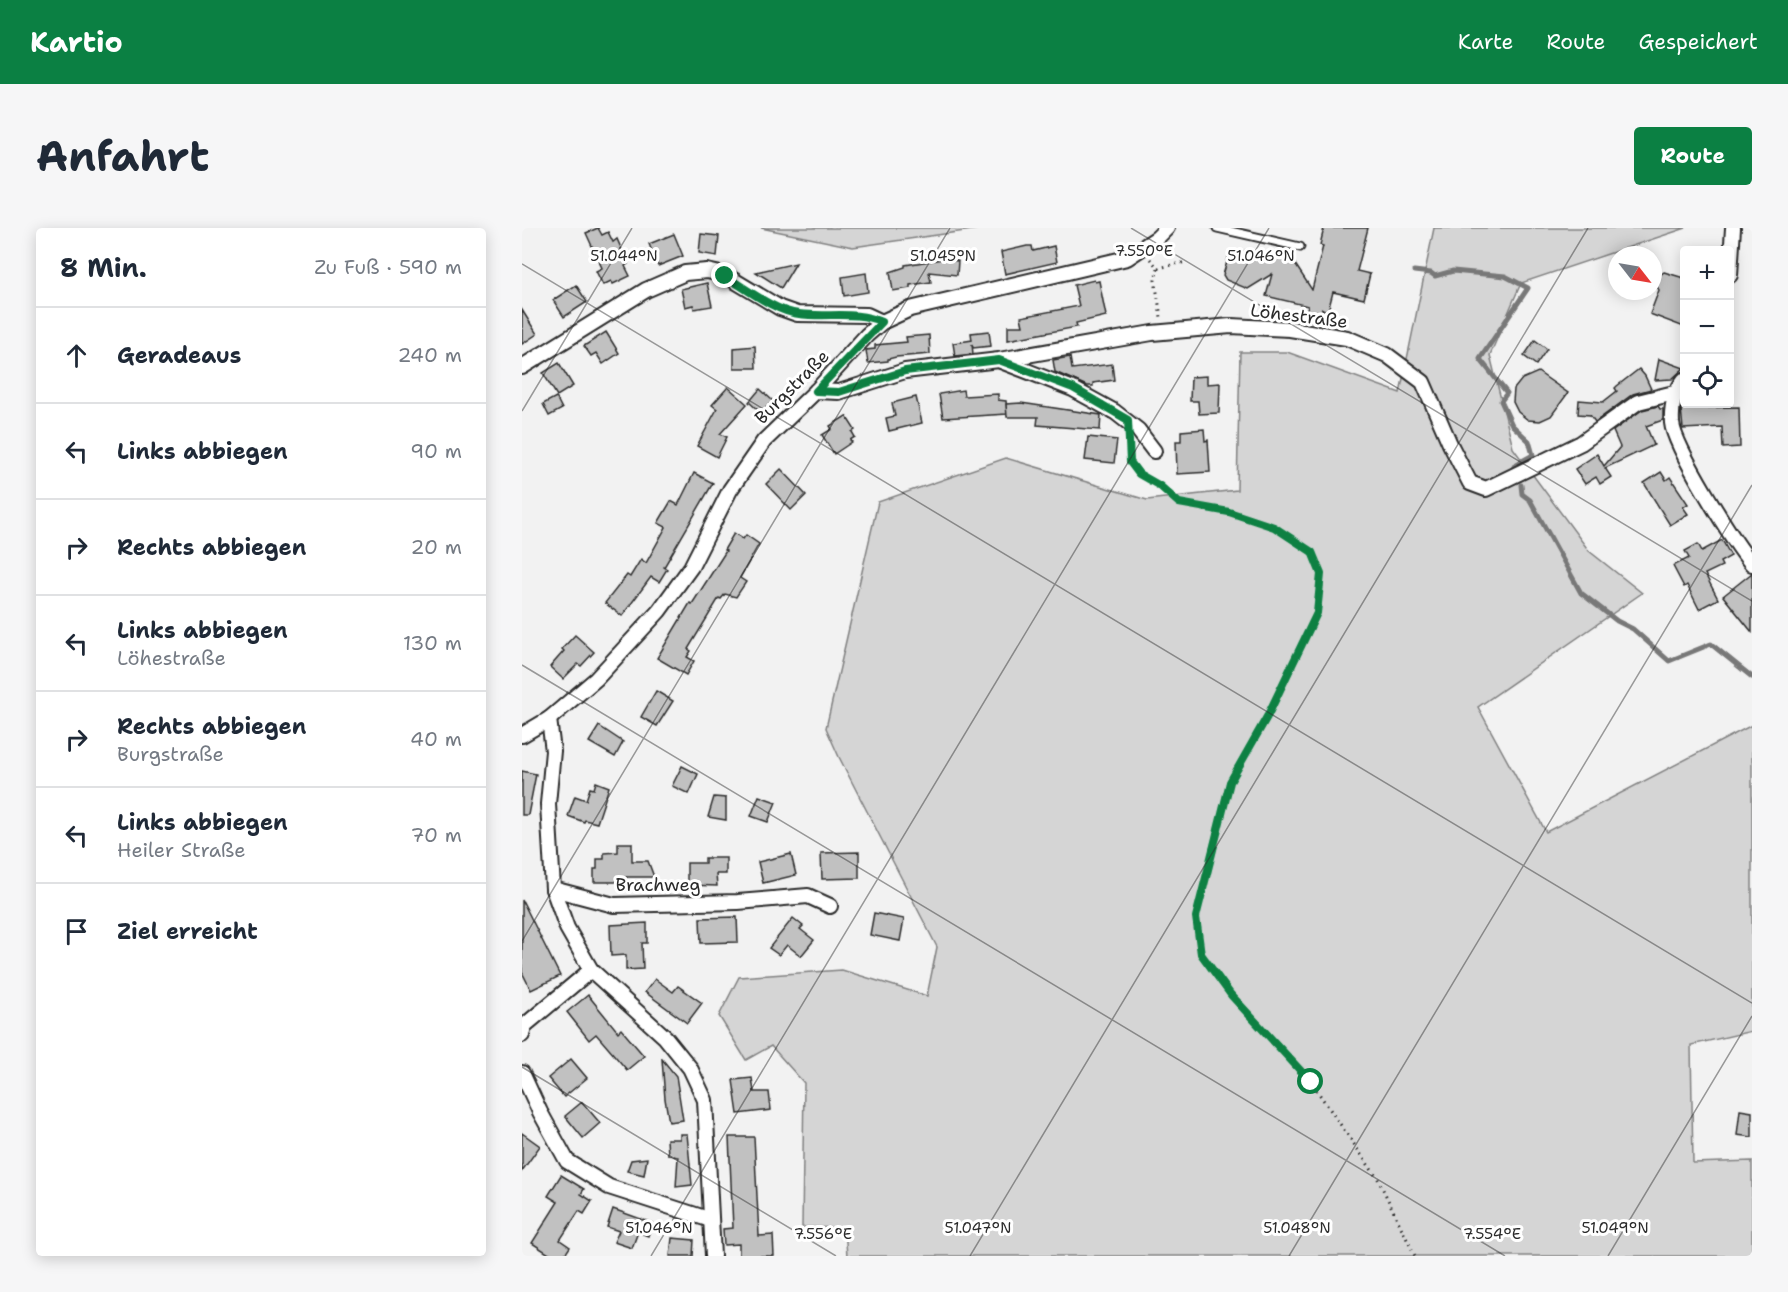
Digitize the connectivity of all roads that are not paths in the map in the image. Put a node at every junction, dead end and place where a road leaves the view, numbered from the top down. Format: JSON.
{"nodes":[{"id":1,"x":1167,"y":228,"type":"edge"},
{"id":2,"x":1217,"y":228,"type":"edge"},
{"id":3,"x":1733,"y":228,"type":"edge"},
{"id":4,"x":1732,"y":246,"type":"edge"},
{"id":5,"x":1300,"y":247,"type":"dead end"},
{"id":6,"x":882,"y":322,"type":"junction"},
{"id":7,"x":999,"y":360,"type":"junction"},
{"id":8,"x":522,"y":367,"type":"edge"},
{"id":9,"x":1680,"y":385,"type":"edge"},
{"id":10,"x":816,"y":391,"type":"junction"},
{"id":11,"x":1674,"y":393,"type":"junction"},
{"id":12,"x":1154,"y":451,"type":"dead end"},
{"id":13,"x":1752,"y":564,"type":"edge"},
{"id":14,"x":549,"y":719,"type":"junction"},
{"id":15,"x":522,"y":735,"type":"edge"},
{"id":16,"x":553,"y":890,"type":"junction"},
{"id":17,"x":830,"y":906,"type":"dead end"},
{"id":18,"x":591,"y":970,"type":"junction"},
{"id":19,"x":522,"y":1035,"type":"edge"},
{"id":20,"x":522,"y":1073,"type":"edge"},
{"id":21,"x":711,"y":1220,"type":"junction"},
{"id":22,"x":713,"y":1256,"type":"edge"}],
"edges":[{"from":1,"to":6,"type":"street","name":"Burgstraße"},
{"from":2,"to":5,"type":"lane"},
{"from":3,"to":4,"type":"street"},
{"from":6,"to":8,"type":"street"},
{"from":6,"to":10,"type":"street","name":"Burgstraße"},
{"from":7,"to":10,"type":"street","name":"Löhestraße"},
{"from":7,"to":11,"type":"street","name":"Löhestraße"},
{"from":7,"to":12,"type":"street","name":"Löhestraße"},
{"from":9,"to":11,"type":"street"},
{"from":10,"to":14,"type":"street","name":"Burgstraße"},
{"from":11,"to":13,"type":"street"},
{"from":14,"to":15,"type":"street","name":"Burgstraße"},
{"from":14,"to":16,"type":"street"},
{"from":16,"to":17,"type":"street","name":"Brachweg"},
{"from":16,"to":18,"type":"street"},
{"from":18,"to":19,"type":"street"},
{"from":18,"to":21,"type":"street"},
{"from":20,"to":21,"type":"street"},
{"from":21,"to":22,"type":"street"}]}
